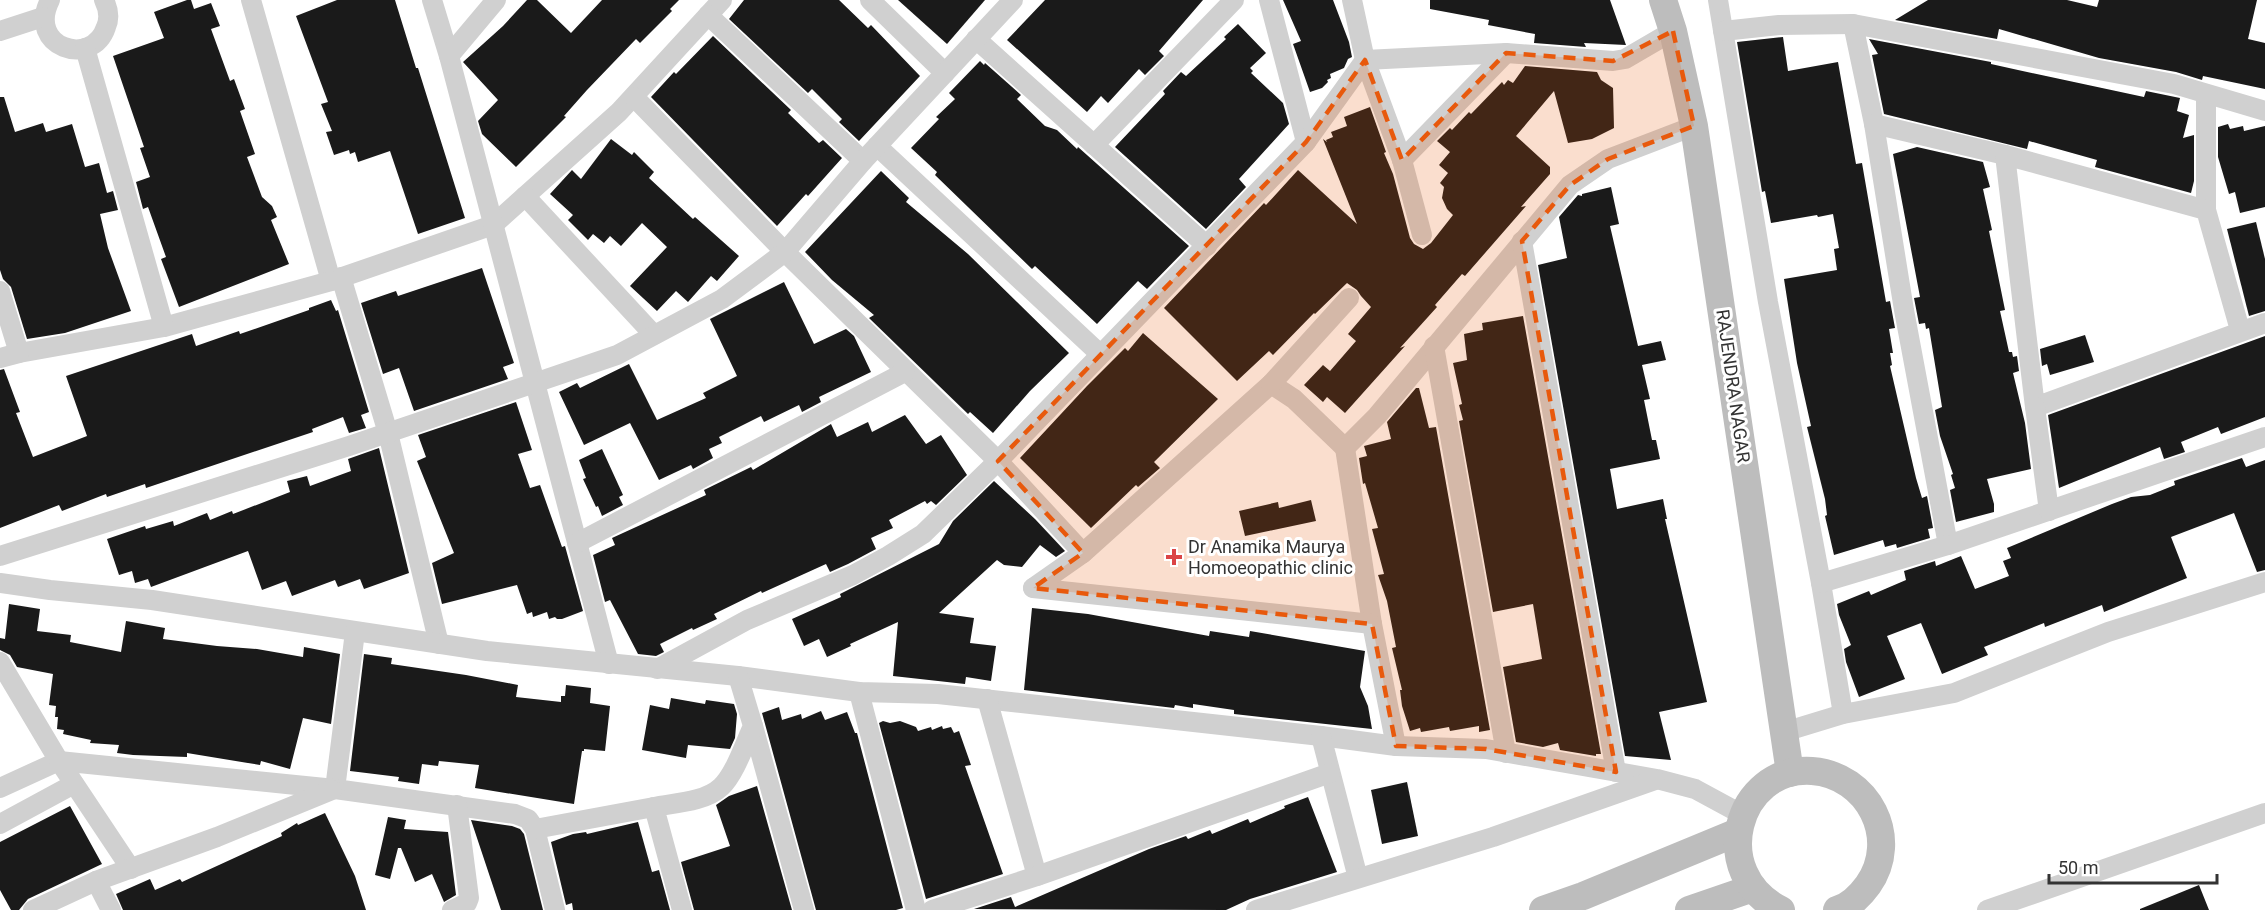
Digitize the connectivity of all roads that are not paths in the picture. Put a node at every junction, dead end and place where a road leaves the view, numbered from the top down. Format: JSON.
{"nodes":[{"id":1,"x":251,"y":0,"type":"edge"},
{"id":2,"x":432,"y":0,"type":"edge"},
{"id":3,"x":496,"y":0,"type":"edge"},
{"id":4,"x":723,"y":0,"type":"edge"},
{"id":5,"x":870,"y":0,"type":"edge"},
{"id":6,"x":1013,"y":0,"type":"edge"},
{"id":7,"x":1234,"y":0,"type":"edge"},
{"id":8,"x":1269,"y":0,"type":"edge"},
{"id":9,"x":1352,"y":0,"type":"edge"},
{"id":10,"x":1663,"y":0,"type":"edge"},
{"id":11,"x":1718,"y":0,"type":"edge"},
{"id":12,"x":108,"y":1,"type":"edge"},
{"id":13,"x":47,"y":9,"type":"edge"},
{"id":14,"x":708,"y":15,"type":"junction"},
{"id":15,"x":1853,"y":24,"type":"junction"},
{"id":16,"x":0,"y":31,"type":"edge"},
{"id":17,"x":1673,"y":31,"type":"junction"},
{"id":18,"x":1723,"y":31,"type":"junction"},
{"id":19,"x":976,"y":39,"type":"junction"},
{"id":20,"x":85,"y":48,"type":"junction"},
{"id":21,"x":1506,"y":53,"type":"junction"},
{"id":22,"x":448,"y":56,"type":"junction"},
{"id":23,"x":1365,"y":60,"type":"junction"},
{"id":24,"x":945,"y":73,"type":"junction"},
{"id":25,"x":2206,"y":94,"type":"junction"},
{"id":26,"x":634,"y":98,"type":"junction"},
{"id":27,"x":2265,"y":111,"type":"edge"},
{"id":28,"x":1874,"y":124,"type":"junction"},
{"id":29,"x":1694,"y":126,"type":"junction"},
{"id":30,"x":1306,"y":142,"type":"junction"},
{"id":31,"x":1094,"y":145,"type":"junction"},
{"id":32,"x":877,"y":146,"type":"junction"},
{"id":33,"x":2005,"y":155,"type":"junction"},
{"id":34,"x":1402,"y":160,"type":"junction"},
{"id":35,"x":863,"y":161,"type":"junction"},
{"id":36,"x":525,"y":196,"type":"junction"},
{"id":37,"x":2206,"y":210,"type":"junction"},
{"id":38,"x":493,"y":225,"type":"junction"},
{"id":39,"x":1422,"y":236,"type":"dead end"},
{"id":40,"x":1522,"y":241,"type":"junction"},
{"id":41,"x":1207,"y":246,"type":"junction"},
{"id":42,"x":784,"y":252,"type":"junction"},
{"id":43,"x":336,"y":279,"type":"junction"},
{"id":44,"x":0,"y":291,"type":"edge"},
{"id":45,"x":1349,"y":298,"type":"dead end"},
{"id":46,"x":2265,"y":323,"type":"edge"},
{"id":47,"x":164,"y":327,"type":"junction"},
{"id":48,"x":2240,"y":330,"type":"junction"},
{"id":49,"x":654,"y":335,"type":"junction"},
{"id":50,"x":1434,"y":346,"type":"junction"},
{"id":51,"x":1100,"y":354,"type":"junction"},
{"id":52,"x":9,"y":355,"type":"edge"},
{"id":53,"x":905,"y":372,"type":"junction"},
{"id":54,"x":535,"y":383,"type":"junction"},
{"id":55,"x":1270,"y":384,"type":"junction"},
{"id":56,"x":2035,"y":407,"type":"junction"},
{"id":57,"x":388,"y":433,"type":"junction"},
{"id":58,"x":2265,"y":437,"type":"edge"},
{"id":59,"x":1345,"y":448,"type":"junction"},
{"id":60,"x":998,"y":460,"type":"junction"},
{"id":61,"x":2049,"y":511,"type":"junction"},
{"id":62,"x":577,"y":543,"type":"junction"},
{"id":63,"x":1948,"y":545,"type":"junction"},
{"id":64,"x":1083,"y":553,"type":"junction"},
{"id":65,"x":0,"y":556,"type":"edge"},
{"id":66,"x":2265,"y":582,"type":"edge"},
{"id":67,"x":0,"y":583,"type":"edge"},
{"id":68,"x":1821,"y":583,"type":"junction"},
{"id":69,"x":1372,"y":624,"type":"junction"},
{"id":70,"x":355,"y":632,"type":"junction"},
{"id":71,"x":439,"y":644,"type":"junction"},
{"id":72,"x":0,"y":662,"type":"edge"},
{"id":73,"x":609,"y":664,"type":"junction"},
{"id":74,"x":657,"y":669,"type":"junction"},
{"id":75,"x":738,"y":676,"type":"junction"},
{"id":76,"x":860,"y":692,"type":"junction"},
{"id":77,"x":987,"y":699,"type":"junction"},
{"id":78,"x":1843,"y":714,"type":"junction"},
{"id":79,"x":753,"y":726,"type":"junction"},
{"id":80,"x":1784,"y":732,"type":"junction"},
{"id":81,"x":1321,"y":736,"type":"junction"},
{"id":82,"x":1396,"y":746,"type":"junction"},
{"id":83,"x":1506,"y":753,"type":"junction"},
{"id":84,"x":58,"y":761,"type":"junction"},
{"id":85,"x":1616,"y":772,"type":"junction"},
{"id":86,"x":1330,"y":773,"type":"junction"},
{"id":87,"x":1791,"y":773,"type":"junction"},
{"id":88,"x":1657,"y":779,"type":"junction"},
{"id":89,"x":74,"y":784,"type":"junction"},
{"id":90,"x":0,"y":788,"type":"edge"},
{"id":91,"x":335,"y":789,"type":"junction"},
{"id":92,"x":457,"y":805,"type":"junction"},
{"id":93,"x":654,"y":807,"type":"junction"},
{"id":94,"x":2265,"y":813,"type":"edge"},
{"id":95,"x":1741,"y":823,"type":"junction"},
{"id":96,"x":0,"y":824,"type":"edge"},
{"id":97,"x":536,"y":829,"type":"junction"},
{"id":98,"x":131,"y":869,"type":"junction"},
{"id":99,"x":1037,"y":876,"type":"junction"},
{"id":100,"x":1358,"y":878,"type":"junction"},
{"id":101,"x":96,"y":881,"type":"junction"},
{"id":102,"x":1753,"y":888,"type":"junction"},
{"id":103,"x":1842,"y":909,"type":"edge"},
{"id":104,"x":33,"y":910,"type":"edge"},
{"id":105,"x":111,"y":910,"type":"edge"},
{"id":106,"x":452,"y":910,"type":"edge"},
{"id":107,"x":555,"y":910,"type":"edge"},
{"id":108,"x":682,"y":910,"type":"edge"},
{"id":109,"x":804,"y":910,"type":"edge"},
{"id":110,"x":916,"y":910,"type":"edge"},
{"id":111,"x":932,"y":910,"type":"edge"},
{"id":112,"x":1256,"y":910,"type":"edge"},
{"id":113,"x":1543,"y":910,"type":"edge"},
{"id":114,"x":1689,"y":910,"type":"edge"},
{"id":115,"x":1781,"y":910,"type":"edge"},
{"id":116,"x":1987,"y":910,"type":"edge"}],
"edges":[{"from":1,"to":43,"type":"street"},
{"from":2,"to":22,"type":"street"},
{"from":3,"to":22,"type":"street"},
{"from":4,"to":14,"type":"street"},
{"from":5,"to":24,"type":"street"},
{"from":6,"to":19,"type":"street"},
{"from":7,"to":31,"type":"street"},
{"from":8,"to":30,"type":"street"},
{"from":9,"to":23,"type":"street"},
{"from":10,"to":17,"type":"street","name":"RAJENDRA NAGAR"},
{"from":11,"to":18,"type":"street"},
{"from":12,"to":20,"type":"street"},
{"from":13,"to":16,"type":"street"},
{"from":13,"to":20,"type":"street"},
{"from":14,"to":26,"type":"street"},
{"from":14,"to":35,"type":"street"},
{"from":15,"to":18,"type":"street"},
{"from":15,"to":25,"type":"street"},
{"from":15,"to":28,"type":"street"},
{"from":17,"to":21,"type":"street"},
{"from":17,"to":29,"type":"street","name":"RAJENDRA NAGAR"},
{"from":18,"to":68,"type":"street"},
{"from":19,"to":24,"type":"street"},
{"from":19,"to":31,"type":"street"},
{"from":20,"to":47,"type":"street"},
{"from":21,"to":23,"type":"street"},
{"from":21,"to":34,"type":"street"},
{"from":22,"to":38,"type":"street"},
{"from":23,"to":30,"type":"street"},
{"from":23,"to":34,"type":"street"},
{"from":24,"to":32,"type":"street"},
{"from":25,"to":27,"type":"street"},
{"from":25,"to":37,"type":"street"},
{"from":26,"to":36,"type":"street"},
{"from":26,"to":42,"type":"street"},
{"from":28,"to":33,"type":"street"},
{"from":28,"to":63,"type":"street"},
{"from":29,"to":40,"type":"street"},
{"from":29,"to":80,"type":"street","name":"RAJENDRA NAGAR"},
{"from":30,"to":41,"type":"street"},
{"from":31,"to":41,"type":"street"},
{"from":32,"to":35,"type":"street"},
{"from":32,"to":51,"type":"street"},
{"from":33,"to":37,"type":"street"},
{"from":33,"to":56,"type":"street"},
{"from":34,"to":39,"type":"street"},
{"from":35,"to":42,"type":"street"},
{"from":36,"to":38,"type":"street"},
{"from":36,"to":49,"type":"street"},
{"from":37,"to":48,"type":"street"},
{"from":38,"to":43,"type":"street"},
{"from":38,"to":54,"type":"street"},
{"from":40,"to":50,"type":"street"},
{"from":40,"to":85,"type":"street"},
{"from":41,"to":51,"type":"street"},
{"from":42,"to":49,"type":"street"},
{"from":42,"to":53,"type":"street"},
{"from":43,"to":47,"type":"street"},
{"from":43,"to":57,"type":"street"},
{"from":44,"to":52,"type":"street"},
{"from":45,"to":55,"type":"street"},
{"from":46,"to":48,"type":"street"},
{"from":47,"to":52,"type":"street"},
{"from":48,"to":56,"type":"street"},
{"from":49,"to":54,"type":"street"},
{"from":50,"to":59,"type":"street"},
{"from":50,"to":83,"type":"street"},
{"from":51,"to":60,"type":"street"},
{"from":53,"to":60,"type":"street"},
{"from":53,"to":62,"type":"street"},
{"from":54,"to":57,"type":"street"},
{"from":54,"to":62,"type":"street"},
{"from":55,"to":59,"type":"street"},
{"from":55,"to":64,"type":"street"},
{"from":56,"to":61,"type":"street"},
{"from":57,"to":65,"type":"street"},
{"from":57,"to":71,"type":"street"},
{"from":58,"to":61,"type":"street"},
{"from":59,"to":69,"type":"street"},
{"from":60,"to":64,"type":"street"},
{"from":60,"to":74,"type":"street"},
{"from":61,"to":63,"type":"street"},
{"from":62,"to":73,"type":"street"},
{"from":63,"to":68,"type":"street"},
{"from":64,"to":69,"type":"street"},
{"from":66,"to":78,"type":"street"},
{"from":67,"to":70,"type":"street"},
{"from":68,"to":78,"type":"street"},
{"from":69,"to":82,"type":"street"},
{"from":70,"to":71,"type":"street"},
{"from":70,"to":91,"type":"street"},
{"from":71,"to":73,"type":"street"},
{"from":72,"to":84,"type":"street"},
{"from":73,"to":74,"type":"street"},
{"from":74,"to":75,"type":"street"},
{"from":75,"to":76,"type":"street"},
{"from":75,"to":79,"type":"street"},
{"from":76,"to":77,"type":"street"},
{"from":76,"to":110,"type":"street"},
{"from":77,"to":81,"type":"street"},
{"from":77,"to":99,"type":"street"},
{"from":78,"to":80,"type":"street"},
{"from":79,"to":93,"type":"street"},
{"from":79,"to":109,"type":"street"},
{"from":80,"to":87,"type":"street","name":"RAJENDRA NAGAR"},
{"from":81,"to":82,"type":"street"},
{"from":81,"to":86,"type":"street"},
{"from":82,"to":83,"type":"street"},
{"from":83,"to":85,"type":"street"},
{"from":84,"to":89,"type":"street"},
{"from":84,"to":90,"type":"street"},
{"from":84,"to":91,"type":"street"},
{"from":85,"to":88,"type":"street"},
{"from":86,"to":99,"type":"street"},
{"from":86,"to":100,"type":"street"},
{"from":87,"to":95,"type":"street"},
{"from":87,"to":103,"type":"street"},
{"from":88,"to":95,"type":"street"},
{"from":88,"to":100,"type":"street"},
{"from":89,"to":96,"type":"street"},
{"from":89,"to":98,"type":"street"},
{"from":91,"to":92,"type":"street"},
{"from":91,"to":98,"type":"street"},
{"from":92,"to":97,"type":"street"},
{"from":92,"to":106,"type":"street"},
{"from":93,"to":97,"type":"street"},
{"from":93,"to":108,"type":"street"},
{"from":94,"to":116,"type":"street"},
{"from":95,"to":102,"type":"street"},
{"from":95,"to":113,"type":"street"},
{"from":97,"to":107,"type":"street"},
{"from":98,"to":101,"type":"street"},
{"from":99,"to":111,"type":"street"},
{"from":100,"to":112,"type":"street"},
{"from":101,"to":104,"type":"street"},
{"from":101,"to":105,"type":"street"},
{"from":102,"to":114,"type":"street"},
{"from":102,"to":115,"type":"street"}]}
